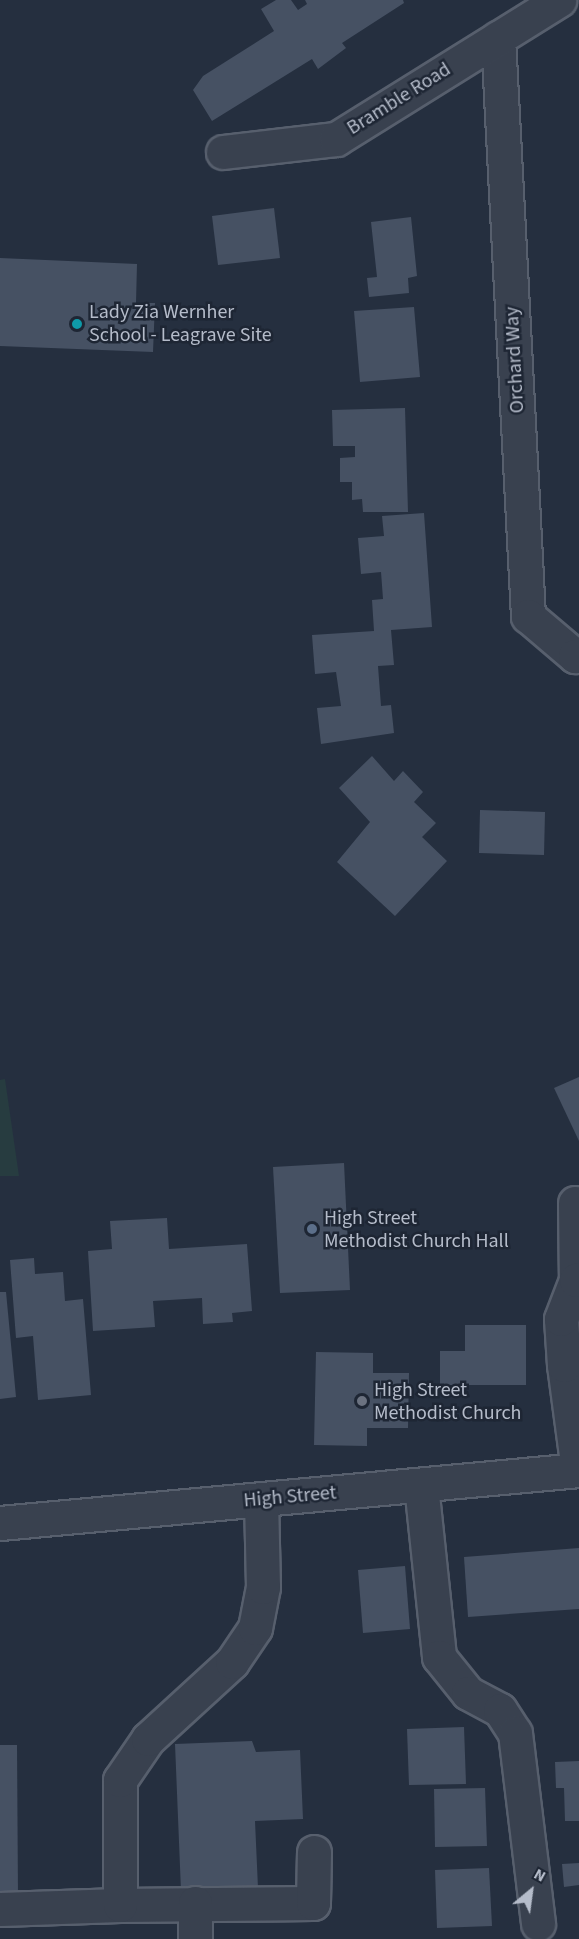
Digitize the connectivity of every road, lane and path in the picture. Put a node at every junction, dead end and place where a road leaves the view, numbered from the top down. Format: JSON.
{"nodes":[{"id":1,"x":559,"y":0,"type":"edge"},
{"id":2,"x":498,"y":38,"type":"junction"},
{"id":3,"x":223,"y":152,"type":"dead end"},
{"id":4,"x":579,"y":656,"type":"edge"},
{"id":5,"x":575,"y":1203,"type":"dead end"},
{"id":6,"x":577,"y":1265,"type":"edge"},
{"id":7,"x":573,"y":1373,"type":"edge"},
{"id":8,"x":578,"y":1470,"type":"edge"},
{"id":9,"x":421,"y":1485,"type":"junction"},
{"id":10,"x":261,"y":1500,"type":"junction"},
{"id":11,"x":0,"y":1523,"type":"edge"},
{"id":12,"x":314,"y":1852,"type":"dead end"},
{"id":13,"x":195,"y":1903,"type":"junction"},
{"id":14,"x":120,"y":1905,"type":"junction"},
{"id":15,"x":0,"y":1909,"type":"edge"},
{"id":16,"x":538,"y":1924,"type":"dead end"},
{"id":17,"x":195,"y":1939,"type":"edge"}],
"edges":[{"from":1,"to":2,"type":"street","name":"Bramble Road"},
{"from":2,"to":3,"type":"street","name":"Bramble Road"},
{"from":2,"to":4,"type":"street","name":"Orchard Way"},
{"from":5,"to":6,"type":"street"},
{"from":6,"to":7,"type":"street"},
{"from":7,"to":8,"type":"street"},
{"from":8,"to":9,"type":"street","name":"High Street"},
{"from":9,"to":10,"type":"street","name":"High Street"},
{"from":9,"to":16,"type":"street"},
{"from":10,"to":11,"type":"street","name":"High Street"},
{"from":10,"to":14,"type":"street"},
{"from":12,"to":13,"type":"street"},
{"from":13,"to":14,"type":"street"},
{"from":13,"to":17,"type":"street"},
{"from":14,"to":15,"type":"street"}]}
